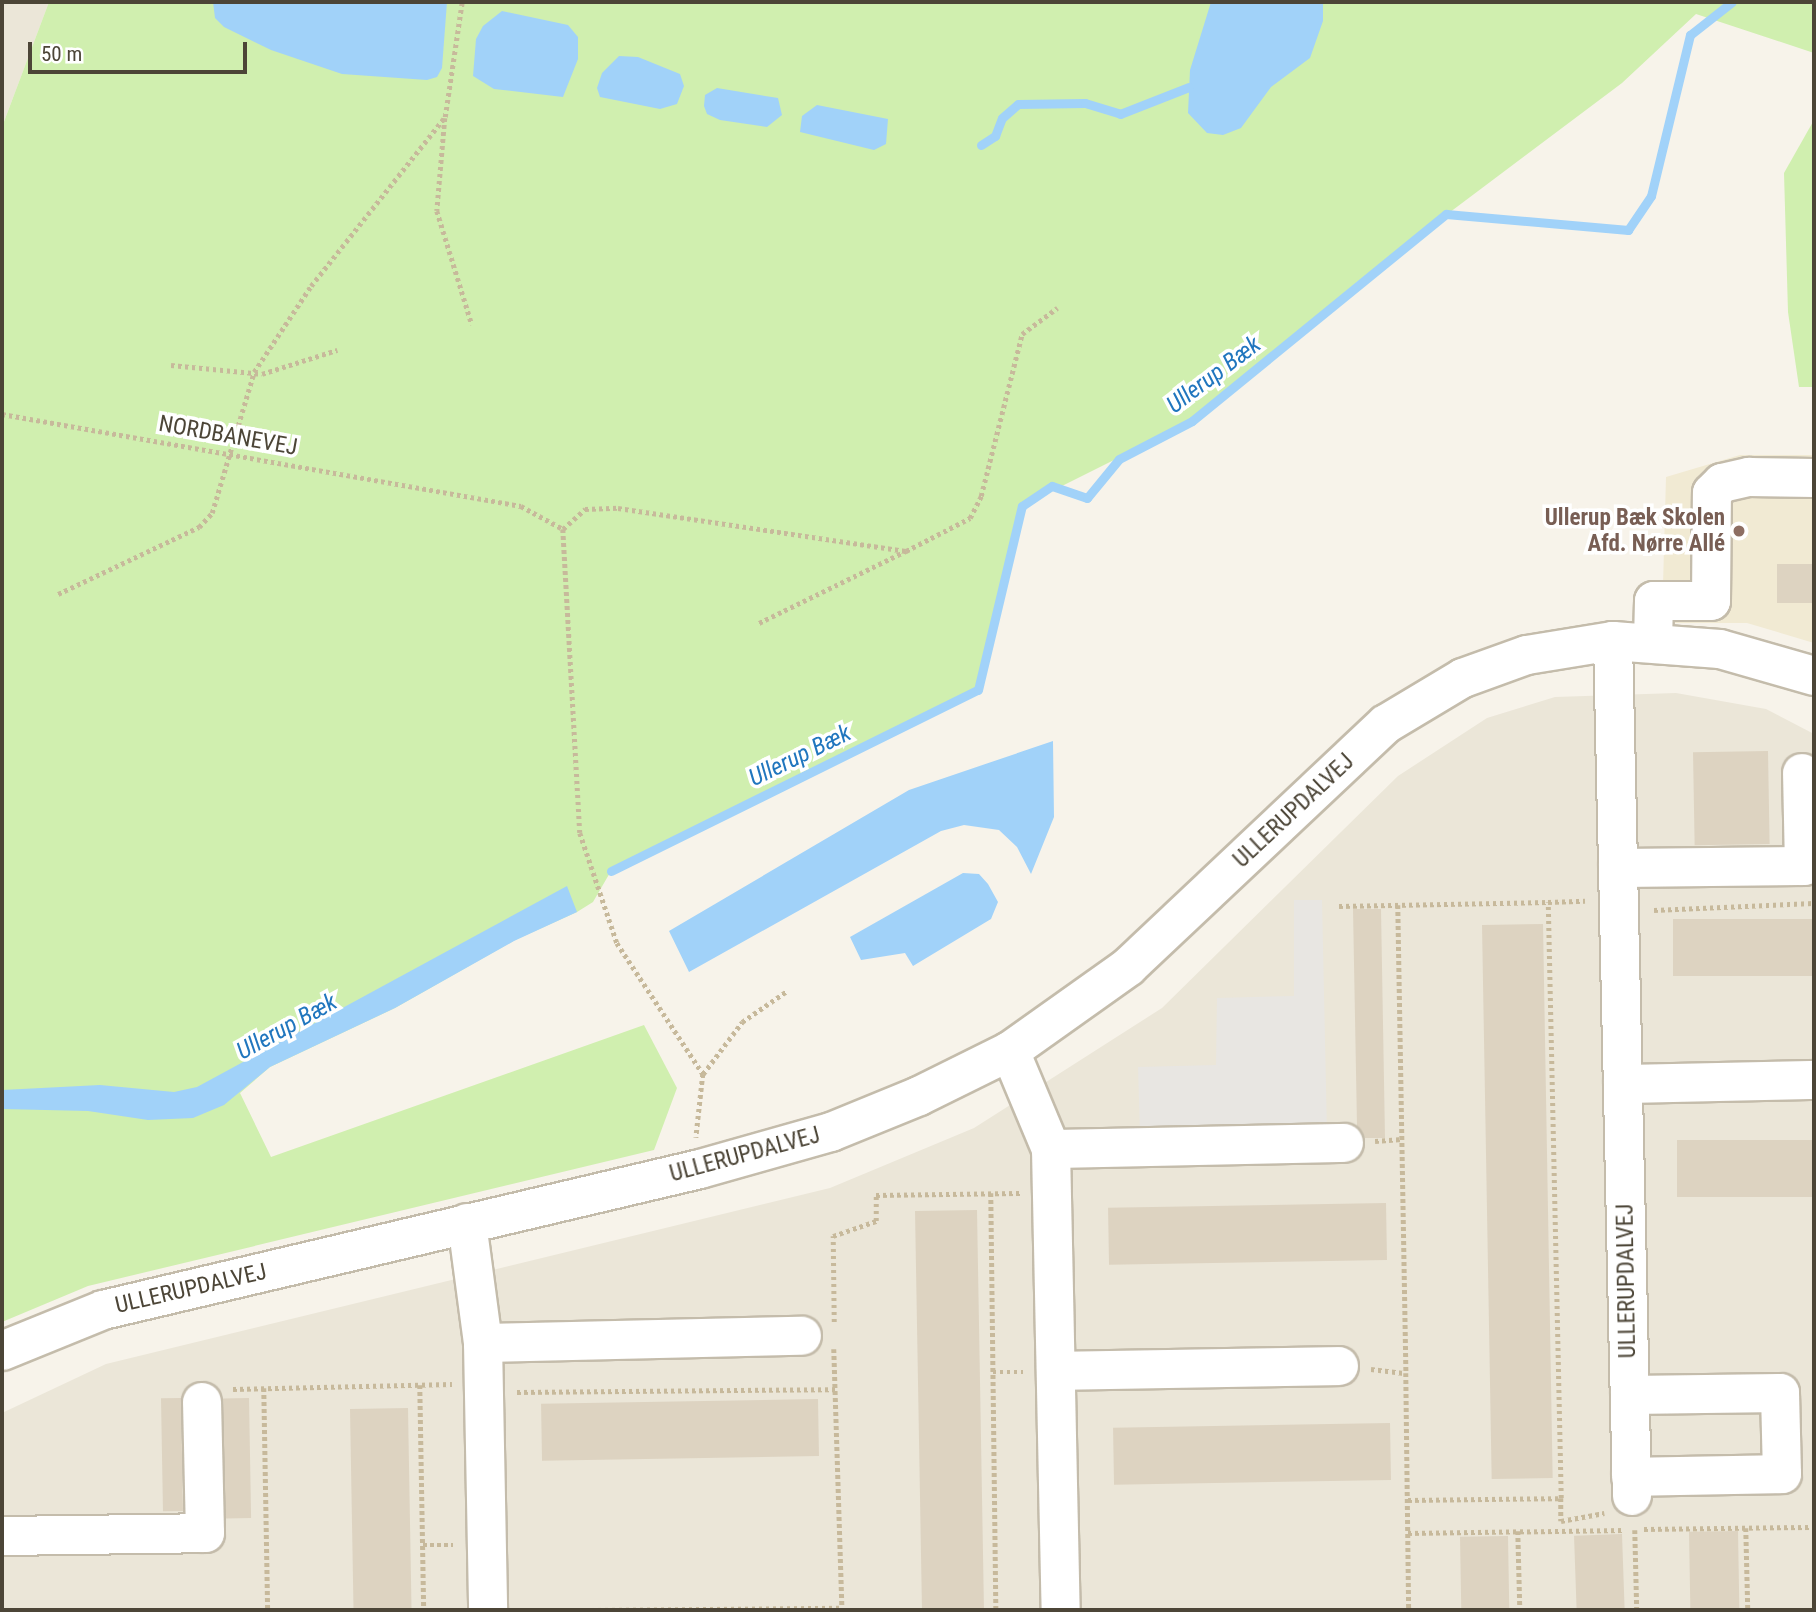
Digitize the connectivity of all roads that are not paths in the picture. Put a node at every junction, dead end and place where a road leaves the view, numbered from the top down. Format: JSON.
{"nodes":[{"id":1,"x":1814,"y":478,"type":"edge"},
{"id":2,"x":1613,"y":641,"type":"junction"},
{"id":3,"x":1653,"y":642,"type":"junction"},
{"id":4,"x":1814,"y":676,"type":"edge"},
{"id":5,"x":1802,"y":773,"type":"dead end"},
{"id":6,"x":1618,"y":884,"type":"junction"},
{"id":7,"x":1010,"y":1051,"type":"junction"},
{"id":8,"x":1814,"y":1080,"type":"edge"},
{"id":9,"x":1623,"y":1084,"type":"junction"},
{"id":10,"x":1344,"y":1143,"type":"dead end"},
{"id":11,"x":1051,"y":1149,"type":"junction"},
{"id":12,"x":467,"y":1223,"type":"junction"},
{"id":13,"x":823,"y":1333,"type":"road end"},
{"id":14,"x":483,"y":1343,"type":"junction"},
{"id":15,"x":2,"y":1351,"type":"edge"},
{"id":16,"x":1339,"y":1366,"type":"road end"},
{"id":17,"x":1056,"y":1371,"type":"junction"},
{"id":18,"x":1630,"y":1395,"type":"junction"},
{"id":19,"x":202,"y":1402,"type":"dead end"},
{"id":20,"x":2,"y":1536,"type":"edge"},
{"id":21,"x":488,"y":1610,"type":"edge"},
{"id":22,"x":1061,"y":1610,"type":"edge"}],
"edges":[{"from":1,"to":3,"type":"street"},
{"from":2,"to":3,"type":"street","name":"ULLERUPDALVEJ"},
{"from":2,"to":6,"type":"street","name":"ULLERUPDALVEJ"},
{"from":2,"to":7,"type":"street","name":"ULLERUPDALVEJ"},
{"from":3,"to":4,"type":"street","name":"ULLERUPDALVEJ"},
{"from":5,"to":6,"type":"street"},
{"from":6,"to":9,"type":"street","name":"ULLERUPDALVEJ"},
{"from":7,"to":11,"type":"street"},
{"from":7,"to":12,"type":"street","name":"ULLERUPDALVEJ"},
{"from":8,"to":9,"type":"street"},
{"from":9,"to":18,"type":"street","name":"ULLERUPDALVEJ"},
{"from":10,"to":11,"type":"street"},
{"from":11,"to":17,"type":"street"},
{"from":12,"to":14,"type":"street"},
{"from":12,"to":15,"type":"street","name":"ULLERUPDALVEJ"},
{"from":13,"to":14,"type":"street"},
{"from":14,"to":21,"type":"street"},
{"from":16,"to":17,"type":"street"},
{"from":17,"to":22,"type":"street"},
{"from":18,"to":18,"type":"street","name":"ULLERUPDALVEJ"},
{"from":19,"to":20,"type":"street"}]}
